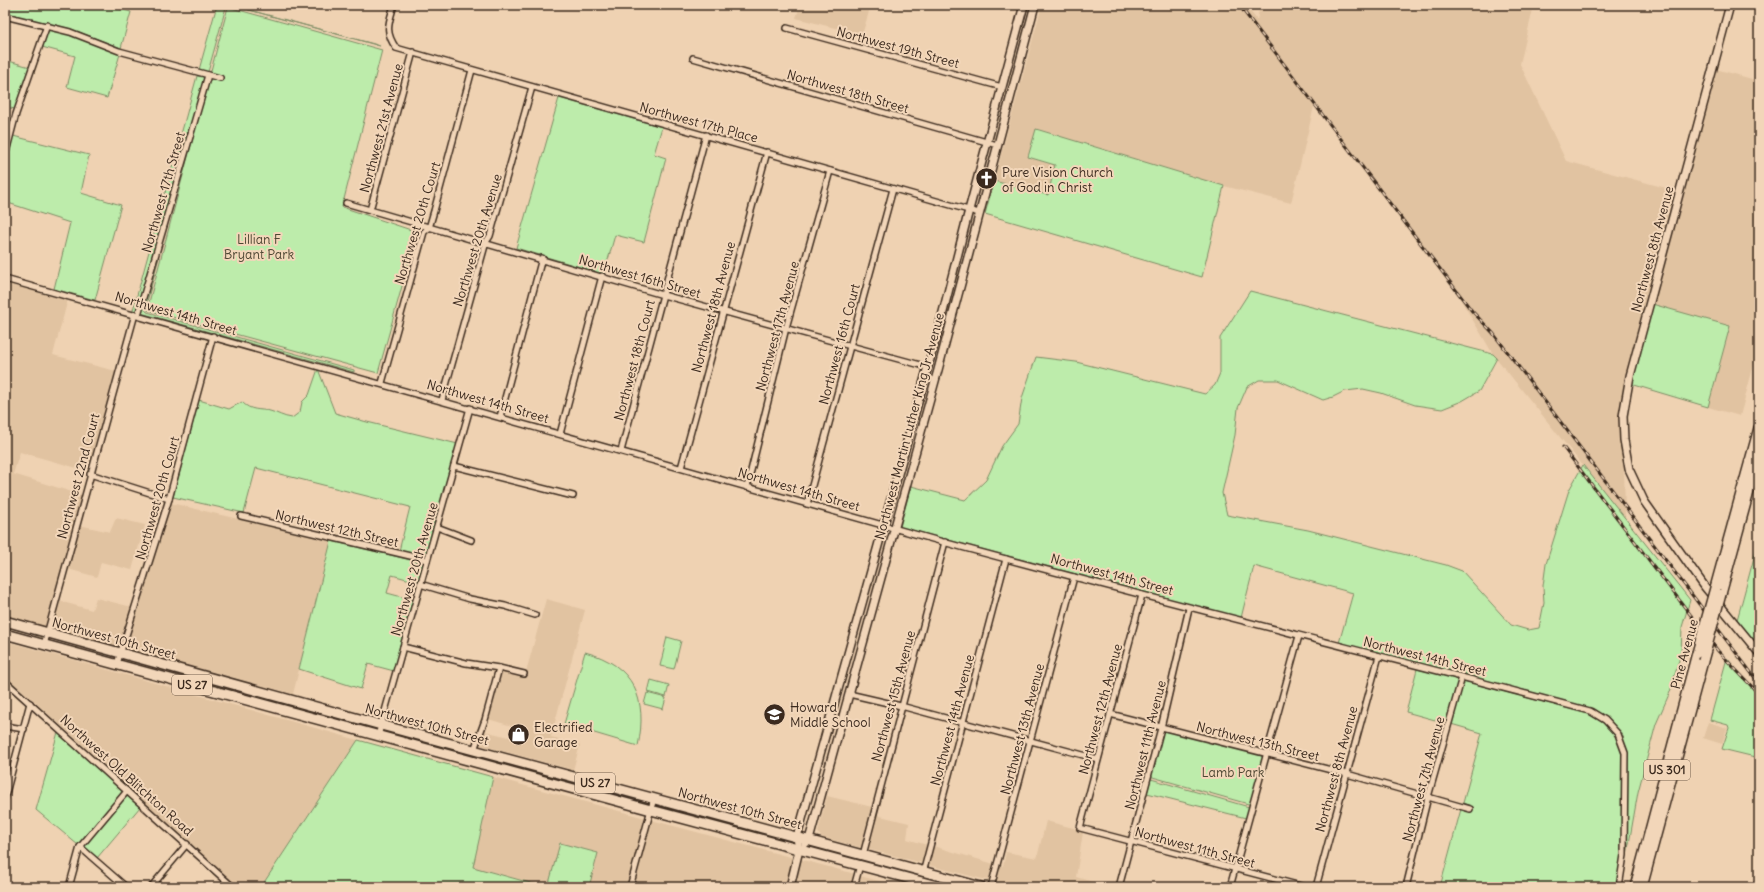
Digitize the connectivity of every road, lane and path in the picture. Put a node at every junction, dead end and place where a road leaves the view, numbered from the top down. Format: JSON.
{"nodes":[{"id":1,"x":394,"y":5,"type":"edge"},
{"id":2,"x":1024,"y":5,"type":"edge"},
{"id":3,"x":1035,"y":5,"type":"edge"},
{"id":4,"x":1730,"y":5,"type":"edge"},
{"id":5,"x":5,"y":16,"type":"edge"},
{"id":6,"x":47,"y":25,"type":"junction"},
{"id":7,"x":787,"y":28,"type":"dead end"},
{"id":8,"x":413,"y":52,"type":"junction"},
{"id":9,"x":693,"y":58,"type":"dead end"},
{"id":10,"x":472,"y":70,"type":"junction"},
{"id":11,"x":208,"y":75,"type":"junction"},
{"id":12,"x":220,"y":78,"type":"dead end"},
{"id":13,"x":532,"y":87,"type":"junction"},
{"id":14,"x":1002,"y":87,"type":"junction"},
{"id":15,"x":706,"y":135,"type":"junction"},
{"id":16,"x":987,"y":142,"type":"junction"},
{"id":17,"x":997,"y":145,"type":"junction"},
{"id":18,"x":767,"y":152,"type":"junction"},
{"id":19,"x":5,"y":156,"type":"edge"},
{"id":20,"x":830,"y":171,"type":"junction"},
{"id":21,"x":893,"y":189,"type":"junction"},
{"id":22,"x":346,"y":203,"type":"dead end"},
{"id":23,"x":370,"y":210,"type":"junction"},
{"id":24,"x":969,"y":210,"type":"junction"},
{"id":25,"x":979,"y":213,"type":"junction"},
{"id":26,"x":429,"y":228,"type":"junction"},
{"id":27,"x":486,"y":242,"type":"junction"},
{"id":28,"x":542,"y":258,"type":"junction"},
{"id":29,"x":602,"y":276,"type":"junction"},
{"id":30,"x":5,"y":279,"type":"edge"},
{"id":31,"x":663,"y":295,"type":"junction"},
{"id":32,"x":724,"y":311,"type":"junction"},
{"id":33,"x":137,"y":315,"type":"junction"},
{"id":34,"x":786,"y":328,"type":"junction"},
{"id":35,"x":213,"y":336,"type":"junction"},
{"id":36,"x":850,"y":346,"type":"junction"},
{"id":37,"x":928,"y":367,"type":"junction"},
{"id":38,"x":382,"y":383,"type":"junction"},
{"id":39,"x":442,"y":400,"type":"junction"},
{"id":40,"x":470,"y":408,"type":"junction"},
{"id":41,"x":500,"y":417,"type":"junction"},
{"id":42,"x":1759,"y":428,"type":"edge"},
{"id":43,"x":560,"y":434,"type":"junction"},
{"id":44,"x":620,"y":451,"type":"junction"},
{"id":45,"x":1759,"y":455,"type":"edge"},
{"id":46,"x":454,"y":466,"type":"junction"},
{"id":47,"x":681,"y":468,"type":"junction"},
{"id":48,"x":90,"y":474,"type":"junction"},
{"id":49,"x":747,"y":487,"type":"junction"},
{"id":50,"x":573,"y":496,"type":"dead end"},
{"id":51,"x":169,"y":499,"type":"junction"},
{"id":52,"x":807,"y":504,"type":"junction"},
{"id":53,"x":241,"y":516,"type":"dead end"},
{"id":54,"x":884,"y":525,"type":"junction"},
{"id":55,"x":437,"y":527,"type":"junction"},
{"id":56,"x":894,"y":528,"type":"junction"},
{"id":57,"x":471,"y":540,"type":"dead end"},
{"id":58,"x":945,"y":542,"type":"junction"},
{"id":59,"x":1006,"y":558,"type":"junction"},
{"id":60,"x":427,"y":560,"type":"junction"},
{"id":61,"x":1074,"y":577,"type":"junction"},
{"id":62,"x":420,"y":584,"type":"junction"},
{"id":63,"x":1718,"y":591,"type":"junction"},
{"id":64,"x":1142,"y":595,"type":"junction"},
{"id":65,"x":1189,"y":608,"type":"junction"},
{"id":66,"x":535,"y":615,"type":"dead end"},
{"id":67,"x":5,"y":621,"type":"edge"},
{"id":68,"x":47,"y":633,"type":"junction"},
{"id":69,"x":5,"y":634,"type":"edge"},
{"id":70,"x":1299,"y":636,"type":"junction"},
{"id":71,"x":44,"y":644,"type":"junction"},
{"id":72,"x":403,"y":647,"type":"junction"},
{"id":73,"x":120,"y":654,"type":"junction"},
{"id":74,"x":1759,"y":654,"type":"edge"},
{"id":75,"x":1379,"y":656,"type":"junction"},
{"id":76,"x":1700,"y":657,"type":"junction"},
{"id":77,"x":117,"y":664,"type":"junction"},
{"id":78,"x":499,"y":668,"type":"junction"},
{"id":79,"x":524,"y":674,"type":"dead end"},
{"id":80,"x":1462,"y":677,"type":"junction"},
{"id":81,"x":5,"y":681,"type":"edge"},
{"id":82,"x":248,"y":689,"type":"junction"},
{"id":83,"x":849,"y":694,"type":"junction"},
{"id":84,"x":229,"y":695,"type":"junction"},
{"id":85,"x":30,"y":703,"type":"junction"},
{"id":86,"x":901,"y":706,"type":"junction"},
{"id":87,"x":1110,"y":714,"type":"junction"},
{"id":88,"x":962,"y":723,"type":"junction"},
{"id":89,"x":381,"y":725,"type":"junction"},
{"id":90,"x":5,"y":726,"type":"edge"},
{"id":91,"x":1161,"y":728,"type":"junction"},
{"id":92,"x":24,"y":729,"type":"junction"},
{"id":93,"x":378,"y":736,"type":"junction"},
{"id":94,"x":1030,"y":741,"type":"junction"},
{"id":95,"x":474,"y":750,"type":"junction"},
{"id":96,"x":1266,"y":754,"type":"junction"},
{"id":97,"x":503,"y":758,"type":"junction"},
{"id":98,"x":1098,"y":759,"type":"junction"},
{"id":99,"x":500,"y":769,"type":"junction"},
{"id":100,"x":1347,"y":774,"type":"junction"},
{"id":101,"x":127,"y":791,"type":"junction"},
{"id":102,"x":5,"y":797,"type":"edge"},
{"id":103,"x":1428,"y":797,"type":"junction"},
{"id":104,"x":654,"y":798,"type":"junction"},
{"id":105,"x":1470,"y":809,"type":"dead end"},
{"id":106,"x":651,"y":810,"type":"junction"},
{"id":107,"x":1080,"y":828,"type":"joint"},
{"id":108,"x":797,"y":837,"type":"junction"},
{"id":109,"x":809,"y":840,"type":"junction"},
{"id":110,"x":1132,"y":842,"type":"junction"},
{"id":111,"x":187,"y":844,"type":"junction"},
{"id":112,"x":80,"y":847,"type":"junction"},
{"id":113,"x":799,"y":850,"type":"junction"},
{"id":114,"x":863,"y":855,"type":"junction"},
{"id":115,"x":860,"y":865,"type":"junction"},
{"id":116,"x":1235,"y":868,"type":"junction"},
{"id":117,"x":923,"y":871,"type":"junction"},
{"id":118,"x":920,"y":884,"type":"edge"},
{"id":119,"x":69,"y":887,"type":"edge"},
{"id":120,"x":126,"y":887,"type":"edge"},
{"id":121,"x":151,"y":887,"type":"edge"},
{"id":122,"x":234,"y":887,"type":"edge"},
{"id":123,"x":630,"y":887,"type":"edge"},
{"id":124,"x":790,"y":887,"type":"edge"},
{"id":125,"x":854,"y":887,"type":"edge"},
{"id":126,"x":940,"y":887,"type":"edge"},
{"id":127,"x":982,"y":887,"type":"edge"},
{"id":128,"x":991,"y":887,"type":"edge"},
{"id":129,"x":1119,"y":887,"type":"edge"},
{"id":130,"x":1230,"y":887,"type":"edge"},
{"id":131,"x":1305,"y":887,"type":"edge"},
{"id":132,"x":1316,"y":887,"type":"edge"},
{"id":133,"x":1406,"y":887,"type":"edge"},
{"id":134,"x":1619,"y":887,"type":"edge"},
{"id":135,"x":1635,"y":887,"type":"edge"},
{"id":136,"x":1642,"y":887,"type":"edge"}],
"edges":[{"from":1,"to":8,"type":"street","name":"Northwest 17th Place"},
{"from":2,"to":14,"type":"main road","name":"Northwest Martin Luther King Jr Avenue"},
{"from":3,"to":17,"type":"main road","name":"Northwest Martin Luther King Jr Avenue"},
{"from":4,"to":74,"type":"main road","name":"Northwest 8th Avenue"},
{"from":5,"to":6,"type":"street"},
{"from":6,"to":11,"type":"street"},
{"from":6,"to":19,"type":"street"},
{"from":7,"to":14,"type":"street","name":"Northwest 19th Street"},
{"from":8,"to":10,"type":"street","name":"Northwest 17th Place"},
{"from":8,"to":23,"type":"street","name":"Northwest 21st Avenue"},
{"from":9,"to":16,"type":"street","name":"Northwest 18th Street"},
{"from":10,"to":13,"type":"street","name":"Northwest 17th Place"},
{"from":10,"to":26,"type":"street","name":"Northwest 20th Court"},
{"from":11,"to":12,"type":"street"},
{"from":11,"to":33,"type":"street","name":"Northwest 17th Street"},
{"from":13,"to":15,"type":"street","name":"Northwest 17th Place"},
{"from":13,"to":27,"type":"street","name":"Northwest 20th Avenue"},
{"from":14,"to":16,"type":"main road","name":"Northwest Martin Luther King Jr Avenue"},
{"from":15,"to":18,"type":"street","name":"Northwest 17th Place"},
{"from":15,"to":31,"type":"street","name":"Northwest 18th Court"},
{"from":16,"to":17,"type":"street","name":"Northwest 18th Street"},
{"from":16,"to":24,"type":"main road","name":"Northwest Martin Luther King Jr Avenue"},
{"from":17,"to":25,"type":"main road","name":"Northwest Martin Luther King Jr Avenue"},
{"from":18,"to":20,"type":"street","name":"Northwest 17th Place"},
{"from":18,"to":32,"type":"street","name":"Northwest 18th Avenue"},
{"from":20,"to":21,"type":"street","name":"Northwest 17th Place"},
{"from":20,"to":34,"type":"street","name":"Northwest 17th Avenue"},
{"from":21,"to":24,"type":"street","name":"Northwest 17th Place"},
{"from":21,"to":36,"type":"street","name":"Northwest 16th Court"},
{"from":22,"to":23,"type":"street","name":"Northwest 16th Street"},
{"from":23,"to":26,"type":"street","name":"Northwest 16th Street"},
{"from":24,"to":25,"type":"street","name":"Northwest 17th Place"},
{"from":24,"to":37,"type":"main road","name":"Northwest Martin Luther King Jr Avenue"},
{"from":25,"to":56,"type":"main road","name":"Northwest Martin Luther King Jr Avenue"},
{"from":26,"to":27,"type":"street","name":"Northwest 16th Street"},
{"from":26,"to":38,"type":"street","name":"Northwest 20th Court"},
{"from":27,"to":28,"type":"street","name":"Northwest 16th Street"},
{"from":27,"to":39,"type":"street","name":"Northwest 20th Avenue"},
{"from":28,"to":29,"type":"street","name":"Northwest 16th Street"},
{"from":28,"to":41,"type":"street"},
{"from":29,"to":31,"type":"street","name":"Northwest 16th Street"},
{"from":29,"to":43,"type":"street"},
{"from":30,"to":33,"type":"street","name":"Northwest 14th Street"},
{"from":31,"to":32,"type":"street","name":"Northwest 16th Street"},
{"from":31,"to":44,"type":"street","name":"Northwest 18th Court"},
{"from":32,"to":34,"type":"street","name":"Northwest 16th Street"},
{"from":32,"to":47,"type":"street","name":"Northwest 18th Avenue"},
{"from":33,"to":35,"type":"street","name":"Northwest 14th Street"},
{"from":33,"to":48,"type":"street","name":"Northwest 22nd Court"},
{"from":34,"to":36,"type":"street","name":"Northwest 16th Street"},
{"from":34,"to":49,"type":"street","name":"Northwest 17th Avenue"},
{"from":35,"to":38,"type":"street","name":"Northwest 14th Street"},
{"from":35,"to":51,"type":"street","name":"Northwest 20th Court"},
{"from":36,"to":37,"type":"street","name":"Northwest 16th Street"},
{"from":36,"to":52,"type":"street","name":"Northwest 16th Court"},
{"from":37,"to":54,"type":"main road","name":"Northwest Martin Luther King Jr Avenue"},
{"from":38,"to":39,"type":"street","name":"Northwest 14th Street"},
{"from":39,"to":40,"type":"street","name":"Northwest 14th Street"},
{"from":40,"to":41,"type":"street","name":"Northwest 14th Street"},
{"from":40,"to":46,"type":"street","name":"Northwest 20th Avenue"},
{"from":41,"to":43,"type":"street","name":"Northwest 14th Street"},
{"from":42,"to":63,"type":"highway","name":"Pine Avenue","number":"US 301"},
{"from":43,"to":44,"type":"street","name":"Northwest 14th Street"},
{"from":44,"to":47,"type":"street","name":"Northwest 14th Street"},
{"from":45,"to":63,"type":"highway","name":"Pine Avenue","number":"US 301"},
{"from":46,"to":50,"type":"street"},
{"from":46,"to":55,"type":"street","name":"Northwest 20th Avenue"},
{"from":47,"to":49,"type":"street","name":"Northwest 14th Street"},
{"from":48,"to":51,"type":"street"},
{"from":48,"to":68,"type":"street","name":"Northwest 22nd Court"},
{"from":49,"to":52,"type":"street","name":"Northwest 14th Street"},
{"from":51,"to":73,"type":"street","name":"Northwest 20th Court"},
{"from":52,"to":54,"type":"street","name":"Northwest 14th Street"},
{"from":53,"to":60,"type":"street","name":"Northwest 12th Street"},
{"from":54,"to":56,"type":"street","name":"Northwest 14th Street"},
{"from":54,"to":108,"type":"main road","name":"Northwest Martin Luther King Jr Avenue"},
{"from":55,"to":57,"type":"street"},
{"from":55,"to":60,"type":"street","name":"Northwest 20th Avenue"},
{"from":56,"to":58,"type":"street","name":"Northwest 14th Street"},
{"from":56,"to":83,"type":"main road","name":"Northwest Martin Luther King Jr Avenue"},
{"from":58,"to":59,"type":"street","name":"Northwest 14th Street"},
{"from":58,"to":86,"type":"street","name":"Northwest 15th Avenue"},
{"from":59,"to":61,"type":"street","name":"Northwest 14th Street"},
{"from":59,"to":88,"type":"street","name":"Northwest 14th Avenue"},
{"from":60,"to":62,"type":"street","name":"Northwest 20th Avenue"},
{"from":61,"to":64,"type":"street","name":"Northwest 14th Street"},
{"from":61,"to":94,"type":"street","name":"Northwest 13th Avenue"},
{"from":62,"to":66,"type":"street"},
{"from":62,"to":72,"type":"street","name":"Northwest 20th Avenue"},
{"from":63,"to":76,"type":"highway","name":"Pine Avenue","number":"US 301","bridge":true},
{"from":64,"to":65,"type":"street","name":"Northwest 14th Street"},
{"from":64,"to":87,"type":"street","name":"Northwest 12th Avenue"},
{"from":65,"to":70,"type":"street","name":"Northwest 14th Street"},
{"from":65,"to":91,"type":"street","name":"Northwest 11th Avenue"},
{"from":67,"to":68,"type":"highway","name":"Northwest 10th Street","number":"US 27"},
{"from":68,"to":71,"type":"street","name":"Northwest 22nd Court"},
{"from":68,"to":73,"type":"highway","name":"Northwest 10th Street","number":"US 27"},
{"from":69,"to":71,"type":"highway","name":"Northwest 10th Street","number":"US 27"},
{"from":70,"to":75,"type":"street","name":"Northwest 14th Street"},
{"from":70,"to":96,"type":"street"},
{"from":71,"to":77,"type":"highway","name":"Northwest 10th Street","number":"US 27"},
{"from":72,"to":78,"type":"street"},
{"from":72,"to":89,"type":"street","name":"Northwest 20th Avenue"},
{"from":73,"to":77,"type":"street","name":"Northwest 20th Court"},
{"from":73,"to":82,"type":"highway","name":"Northwest 10th Street","number":"US 27"},
{"from":75,"to":80,"type":"street","name":"Northwest 14th Street"},
{"from":75,"to":100,"type":"street","name":"Northwest 8th Avenue"},
{"from":76,"to":135,"type":"highway","name":"Pine Avenue","number":"US 301"},
{"from":76,"to":136,"type":"highway","name":"Pine Avenue","number":"US 301"},
{"from":77,"to":84,"type":"highway","name":"Northwest 10th Street","number":"US 27"},
{"from":78,"to":79,"type":"street"},
{"from":78,"to":95,"type":"street"},
{"from":80,"to":103,"type":"street","name":"Northwest 7th Avenue"},
{"from":80,"to":134,"type":"street","name":"Northwest 14th Street"},
{"from":81,"to":85,"type":"street","name":"Northwest Old Blitchton Road"},
{"from":82,"to":84,"type":"highway"},
{"from":82,"to":89,"type":"highway","name":"Northwest 10th Street","number":"US 27"},
{"from":83,"to":86,"type":"street"},
{"from":83,"to":109,"type":"main road","name":"Northwest Martin Luther King Jr Avenue"},
{"from":84,"to":93,"type":"highway","name":"Northwest 10th Street","number":"US 27"},
{"from":85,"to":92,"type":"street"},
{"from":85,"to":101,"type":"street","name":"Northwest Old Blitchton Road"},
{"from":86,"to":88,"type":"street"},
{"from":86,"to":114,"type":"street","name":"Northwest 15th Avenue"},
{"from":87,"to":91,"type":"street","name":"Northwest 13th Street"},
{"from":87,"to":98,"type":"street","name":"Northwest 12th Avenue"},
{"from":88,"to":94,"type":"street"},
{"from":88,"to":117,"type":"street","name":"Northwest 14th Avenue"},
{"from":89,"to":93,"type":"street","name":"Northwest 20th Avenue"},
{"from":89,"to":95,"type":"highway","name":"Northwest 10th Street","number":"US 27"},
{"from":90,"to":92,"type":"street"},
{"from":91,"to":96,"type":"street","name":"Northwest 13th Street"},
{"from":91,"to":110,"type":"street","name":"Northwest 11th Avenue"},
{"from":92,"to":102,"type":"street"},
{"from":93,"to":99,"type":"highway","name":"Northwest 10th Street","number":"US 27"},
{"from":94,"to":98,"type":"street"},
{"from":94,"to":128,"type":"street","name":"Northwest 13th Avenue"},
{"from":95,"to":97,"type":"highway","name":"Northwest 10th Street","number":"US 27"},
{"from":96,"to":100,"type":"street","name":"Northwest 13th Street"},
{"from":96,"to":116,"type":"street"},
{"from":97,"to":99,"type":"highway"},
{"from":97,"to":104,"type":"highway","name":"Northwest 10th Street","number":"US 27"},
{"from":98,"to":107,"type":"street","name":"Northwest 12th Avenue"},
{"from":99,"to":106,"type":"highway","name":"Northwest 10th Street","number":"US 27"},
{"from":100,"to":103,"type":"street","name":"Northwest 13th Street"},
{"from":100,"to":132,"type":"street","name":"Northwest 8th Avenue"},
{"from":101,"to":111,"type":"street","name":"Northwest Old Blitchton Road"},
{"from":101,"to":112,"type":"street"},
{"from":103,"to":105,"type":"street","name":"Northwest 13th Street"},
{"from":103,"to":133,"type":"street","name":"Northwest 7th Avenue"},
{"from":104,"to":106,"type":"street"},
{"from":104,"to":108,"type":"highway","name":"Northwest 10th Street","number":"US 27"},
{"from":106,"to":113,"type":"highway","name":"Northwest 10th Street","number":"US 27"},
{"from":106,"to":123,"type":"street"},
{"from":107,"to":110,"type":"street","name":"Northwest 11th Street"},
{"from":108,"to":109,"type":"highway","name":"Northwest 10th Street","number":"US 27"},
{"from":108,"to":113,"type":"main road","name":"Northwest Martin Luther King Jr Avenue"},
{"from":109,"to":113,"type":"main road","name":"Northwest Martin Luther King Jr Avenue"},
{"from":109,"to":114,"type":"highway","name":"Northwest 10th Street","number":"US 27"},
{"from":110,"to":116,"type":"street","name":"Northwest 11th Street"},
{"from":110,"to":129,"type":"street","name":"Northwest 11th Avenue"},
{"from":111,"to":121,"type":"street"},
{"from":111,"to":122,"type":"street","name":"Northwest Old Blitchton Road"},
{"from":112,"to":119,"type":"street"},
{"from":112,"to":120,"type":"street"},
{"from":113,"to":115,"type":"highway","name":"Northwest 10th Street","number":"US 27"},
{"from":113,"to":124,"type":"main road","name":"Northwest Martin Luther King Jr Avenue"},
{"from":114,"to":117,"type":"highway","name":"Northwest 10th Street","number":"US 27"},
{"from":115,"to":118,"type":"highway","name":"Northwest 10th Street","number":"US 27"},
{"from":115,"to":125,"type":"street"},
{"from":116,"to":130,"type":"street"},
{"from":116,"to":131,"type":"street","name":"Northwest 11th Street"},
{"from":117,"to":118,"type":"street","name":"Northwest 14th Avenue"},
{"from":117,"to":127,"type":"highway","name":"Northwest 10th Street","number":"US 27"},
{"from":118,"to":126,"type":"highway","name":"Northwest 10th Street","number":"US 27"}]}
